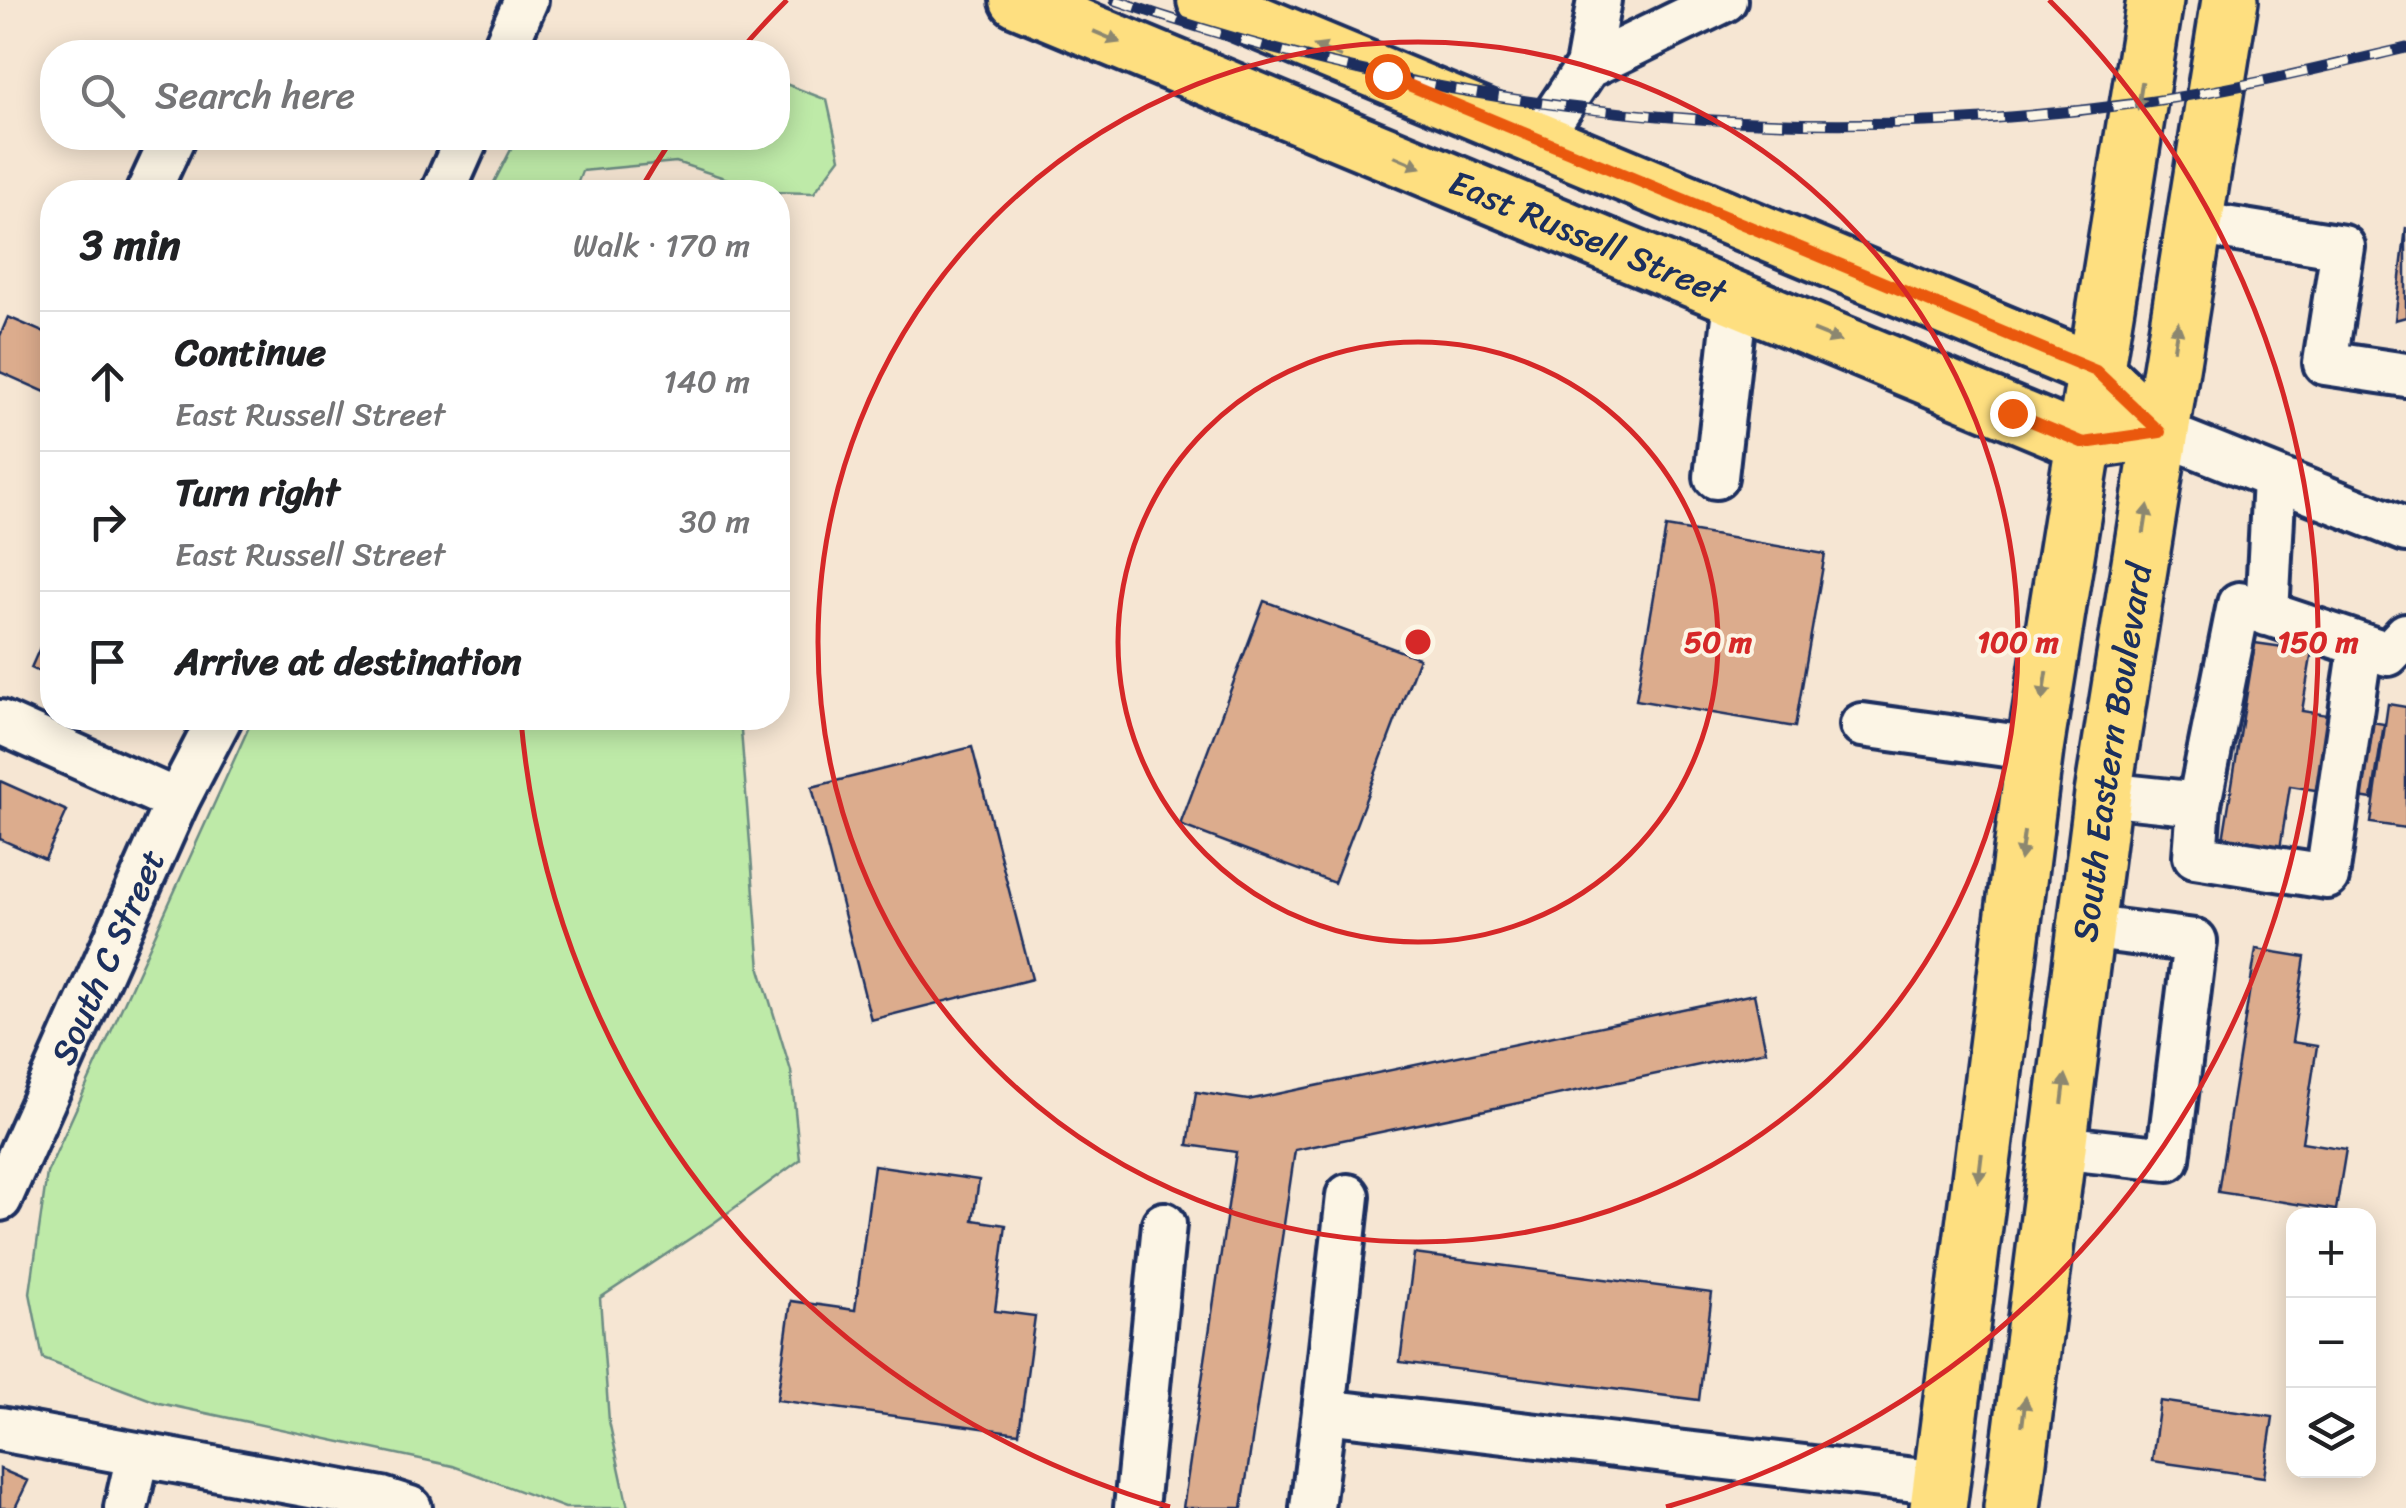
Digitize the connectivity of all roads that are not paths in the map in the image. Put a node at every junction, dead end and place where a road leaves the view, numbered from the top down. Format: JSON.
{"nodes":[{"id":1,"x":526,"y":0,"type":"edge"},
{"id":2,"x":1018,"y":0,"type":"edge"},
{"id":3,"x":1204,"y":0,"type":"edge"},
{"id":4,"x":1599,"y":0,"type":"edge"},
{"id":5,"x":1726,"y":0,"type":"edge"},
{"id":6,"x":2155,"y":0,"type":"edge"},
{"id":7,"x":2230,"y":0,"type":"edge"},
{"id":8,"x":508,"y":40,"type":"edge"},
{"id":9,"x":1587,"y":67,"type":"junction"},
{"id":10,"x":1539,"y":139,"type":"junction"},
{"id":11,"x":167,"y":150,"type":"edge"},
{"id":12,"x":462,"y":150,"type":"edge"},
{"id":13,"x":153,"y":180,"type":"edge"},
{"id":14,"x":448,"y":180,"type":"edge"},
{"id":15,"x":2194,"y":223,"type":"junction"},
{"id":16,"x":1736,"y":299,"type":"junction"},
{"id":17,"x":2096,"y":371,"type":"junction"},
{"id":18,"x":2406,"y":375,"type":"edge"},
{"id":19,"x":2160,"y":432,"type":"junction"},
{"id":20,"x":2084,"y":443,"type":"junction"},
{"id":21,"x":1716,"y":477,"type":"dead end"},
{"id":22,"x":2274,"y":479,"type":"junction"},
{"id":23,"x":2406,"y":530,"type":"edge"},
{"id":24,"x":2267,"y":614,"type":"junction"},
{"id":25,"x":2406,"y":635,"type":"edge"},
{"id":26,"x":2361,"y":646,"type":"junction"},
{"id":27,"x":0,"y":722,"type":"edge"},
{"id":28,"x":1862,"y":726,"type":"dead end"},
{"id":29,"x":214,"y":730,"type":"edge"},
{"id":30,"x":2035,"y":750,"type":"junction"},
{"id":31,"x":2103,"y":794,"type":"junction"},
{"id":32,"x":177,"y":801,"type":"junction"},
{"id":33,"x":2199,"y":804,"type":"junction"},
{"id":34,"x":2085,"y":926,"type":"junction"},
{"id":35,"x":2057,"y":1147,"type":"junction"},
{"id":36,"x":1348,"y":1196,"type":"dead end"},
{"id":37,"x":0,"y":1199,"type":"edge"},
{"id":38,"x":1164,"y":1224,"type":"dead end"},
{"id":39,"x":1324,"y":1411,"type":"junction"},
{"id":40,"x":0,"y":1430,"type":"edge"},
{"id":41,"x":138,"y":1455,"type":"junction"},
{"id":42,"x":1940,"y":1496,"type":"edge"},
{"id":43,"x":391,"y":1505,"type":"edge"},
{"id":44,"x":126,"y":1508,"type":"edge"},
{"id":45,"x":1136,"y":1508,"type":"edge"},
{"id":46,"x":1312,"y":1508,"type":"edge"},
{"id":47,"x":2012,"y":1508,"type":"edge"}],
"edges":[{"from":1,"to":8,"type":"street"},
{"from":2,"to":16,"type":"main road","name":"East Russell Street","one_way":true},
{"from":10,"to":3,"type":"main road","name":"East Russell Street","one_way":true},
{"from":4,"to":9,"type":"street"},
{"from":5,"to":9,"type":"street"},
{"from":6,"to":17,"type":"highway","name":"South Eastern Boulevard","one_way":true},
{"from":7,"to":15,"type":"highway","name":"South Eastern Boulevard"},
{"from":9,"to":10,"type":"street"},
{"from":10,"to":17,"type":"main road","name":"East Russell Street"},
{"from":11,"to":13,"type":"street"},
{"from":12,"to":14,"type":"street"},
{"from":15,"to":18,"type":"street"},
{"from":19,"to":15,"type":"highway","name":"South Eastern Boulevard","one_way":true},
{"from":16,"to":20,"type":"main road","name":"East Russell Street","one_way":true},
{"from":16,"to":21,"type":"street"},
{"from":17,"to":19,"type":"main road","name":"East Russell Street"},
{"from":17,"to":20,"type":"highway","name":"South Eastern Boulevard"},
{"from":19,"to":20,"type":"main road"},
{"from":19,"to":22,"type":"street","name":"East Russell Street"},
{"from":31,"to":19,"type":"highway","name":"South Eastern Boulevard","one_way":true},
{"from":20,"to":30,"type":"highway","name":"South Eastern Boulevard","one_way":true},
{"from":22,"to":23,"type":"street","name":"East Russell Street"},
{"from":22,"to":24,"type":"street"},
{"from":24,"to":26,"type":"street"},
{"from":24,"to":33,"type":"street"},
{"from":25,"to":26,"type":"street"},
{"from":26,"to":33,"type":"street"},
{"from":27,"to":32,"type":"street"},
{"from":28,"to":30,"type":"street"},
{"from":29,"to":32,"type":"street","name":"South C Street"},
{"from":30,"to":42,"type":"highway","name":"South Eastern Boulevard","one_way":true},
{"from":31,"to":33,"type":"street"},
{"from":31,"to":34,"type":"highway","name":"South Eastern Boulevard"},
{"from":32,"to":37,"type":"street","name":"South C Street"},
{"from":35,"to":34,"type":"highway","name":"South Eastern Boulevard","one_way":true},
{"from":34,"to":35,"type":"street"},
{"from":47,"to":35,"type":"highway","name":"South Eastern Boulevard","one_way":true},
{"from":36,"to":39,"type":"street"},
{"from":38,"to":45,"type":"street"},
{"from":39,"to":42,"type":"street"},
{"from":39,"to":46,"type":"street"},
{"from":40,"to":41,"type":"street"},
{"from":41,"to":43,"type":"street"},
{"from":41,"to":44,"type":"street"}]}
